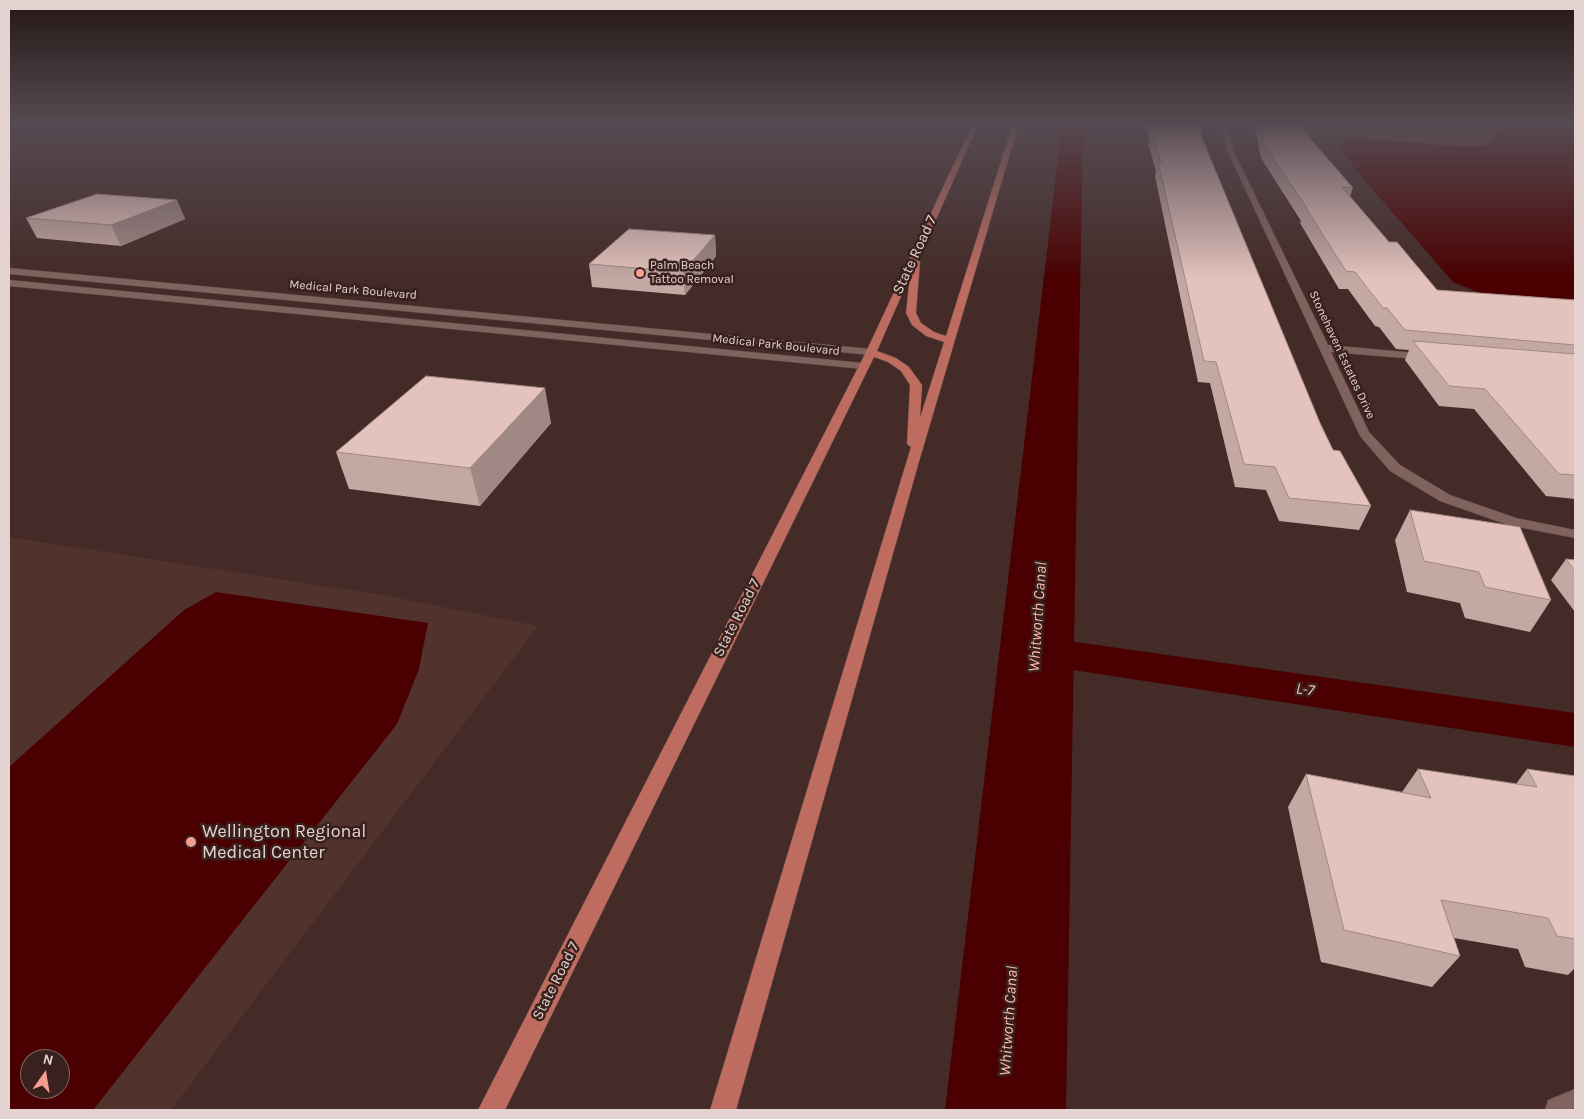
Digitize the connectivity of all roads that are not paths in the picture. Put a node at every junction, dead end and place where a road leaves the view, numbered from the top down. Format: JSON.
{"nodes":[{"id":1,"x":952,"y":175,"type":"edge"},
{"id":2,"x":1000,"y":175,"type":"edge"},
{"id":3,"x":1242,"y":175,"type":"edge"},
{"id":4,"x":918,"y":248,"type":"junction"},
{"id":5,"x":9,"y":270,"type":"edge"},
{"id":6,"x":9,"y":283,"type":"edge"},
{"id":7,"x":695,"y":335,"type":"junction"},
{"id":8,"x":950,"y":340,"type":"junction"},
{"id":9,"x":686,"y":348,"type":"junction"},
{"id":10,"x":1324,"y":348,"type":"junction"},
{"id":11,"x":1441,"y":358,"type":"edge"},
{"id":12,"x":867,"y":359,"type":"junction"},
{"id":13,"x":912,"y":465,"type":"junction"},
{"id":14,"x":1575,"y":534,"type":"edge"},
{"id":15,"x":1575,"y":1102,"type":"edge"},
{"id":16,"x":491,"y":1110,"type":"edge"},
{"id":17,"x":723,"y":1110,"type":"edge"},
{"id":18,"x":1558,"y":1110,"type":"edge"}],
"edges":[{"from":1,"to":4,"type":"main road","name":"State Road 7"},
{"from":2,"to":8,"type":"main road"},
{"from":3,"to":10,"type":"street","name":"Stonehaven Estates Drive"},
{"from":4,"to":8,"type":"main road"},
{"from":4,"to":12,"type":"main road","name":"State Road 7"},
{"from":5,"to":7,"type":"street","name":"Medical Park Boulevard"},
{"from":6,"to":9,"type":"street","name":"Medical Park Boulevard"},
{"from":7,"to":9,"type":"street","name":"Medical Park Boulevard"},
{"from":7,"to":12,"type":"street","name":"Medical Park Boulevard"},
{"from":8,"to":13,"type":"main road"},
{"from":9,"to":12,"type":"street","name":"Medical Park Boulevard"},
{"from":10,"to":11,"type":"street"},
{"from":10,"to":14,"type":"street","name":"Stonehaven Estates Drive"},
{"from":12,"to":13,"type":"main road"},
{"from":12,"to":16,"type":"main road","name":"State Road 7"},
{"from":13,"to":17,"type":"main road"},
{"from":15,"to":18,"type":"street"}]}
